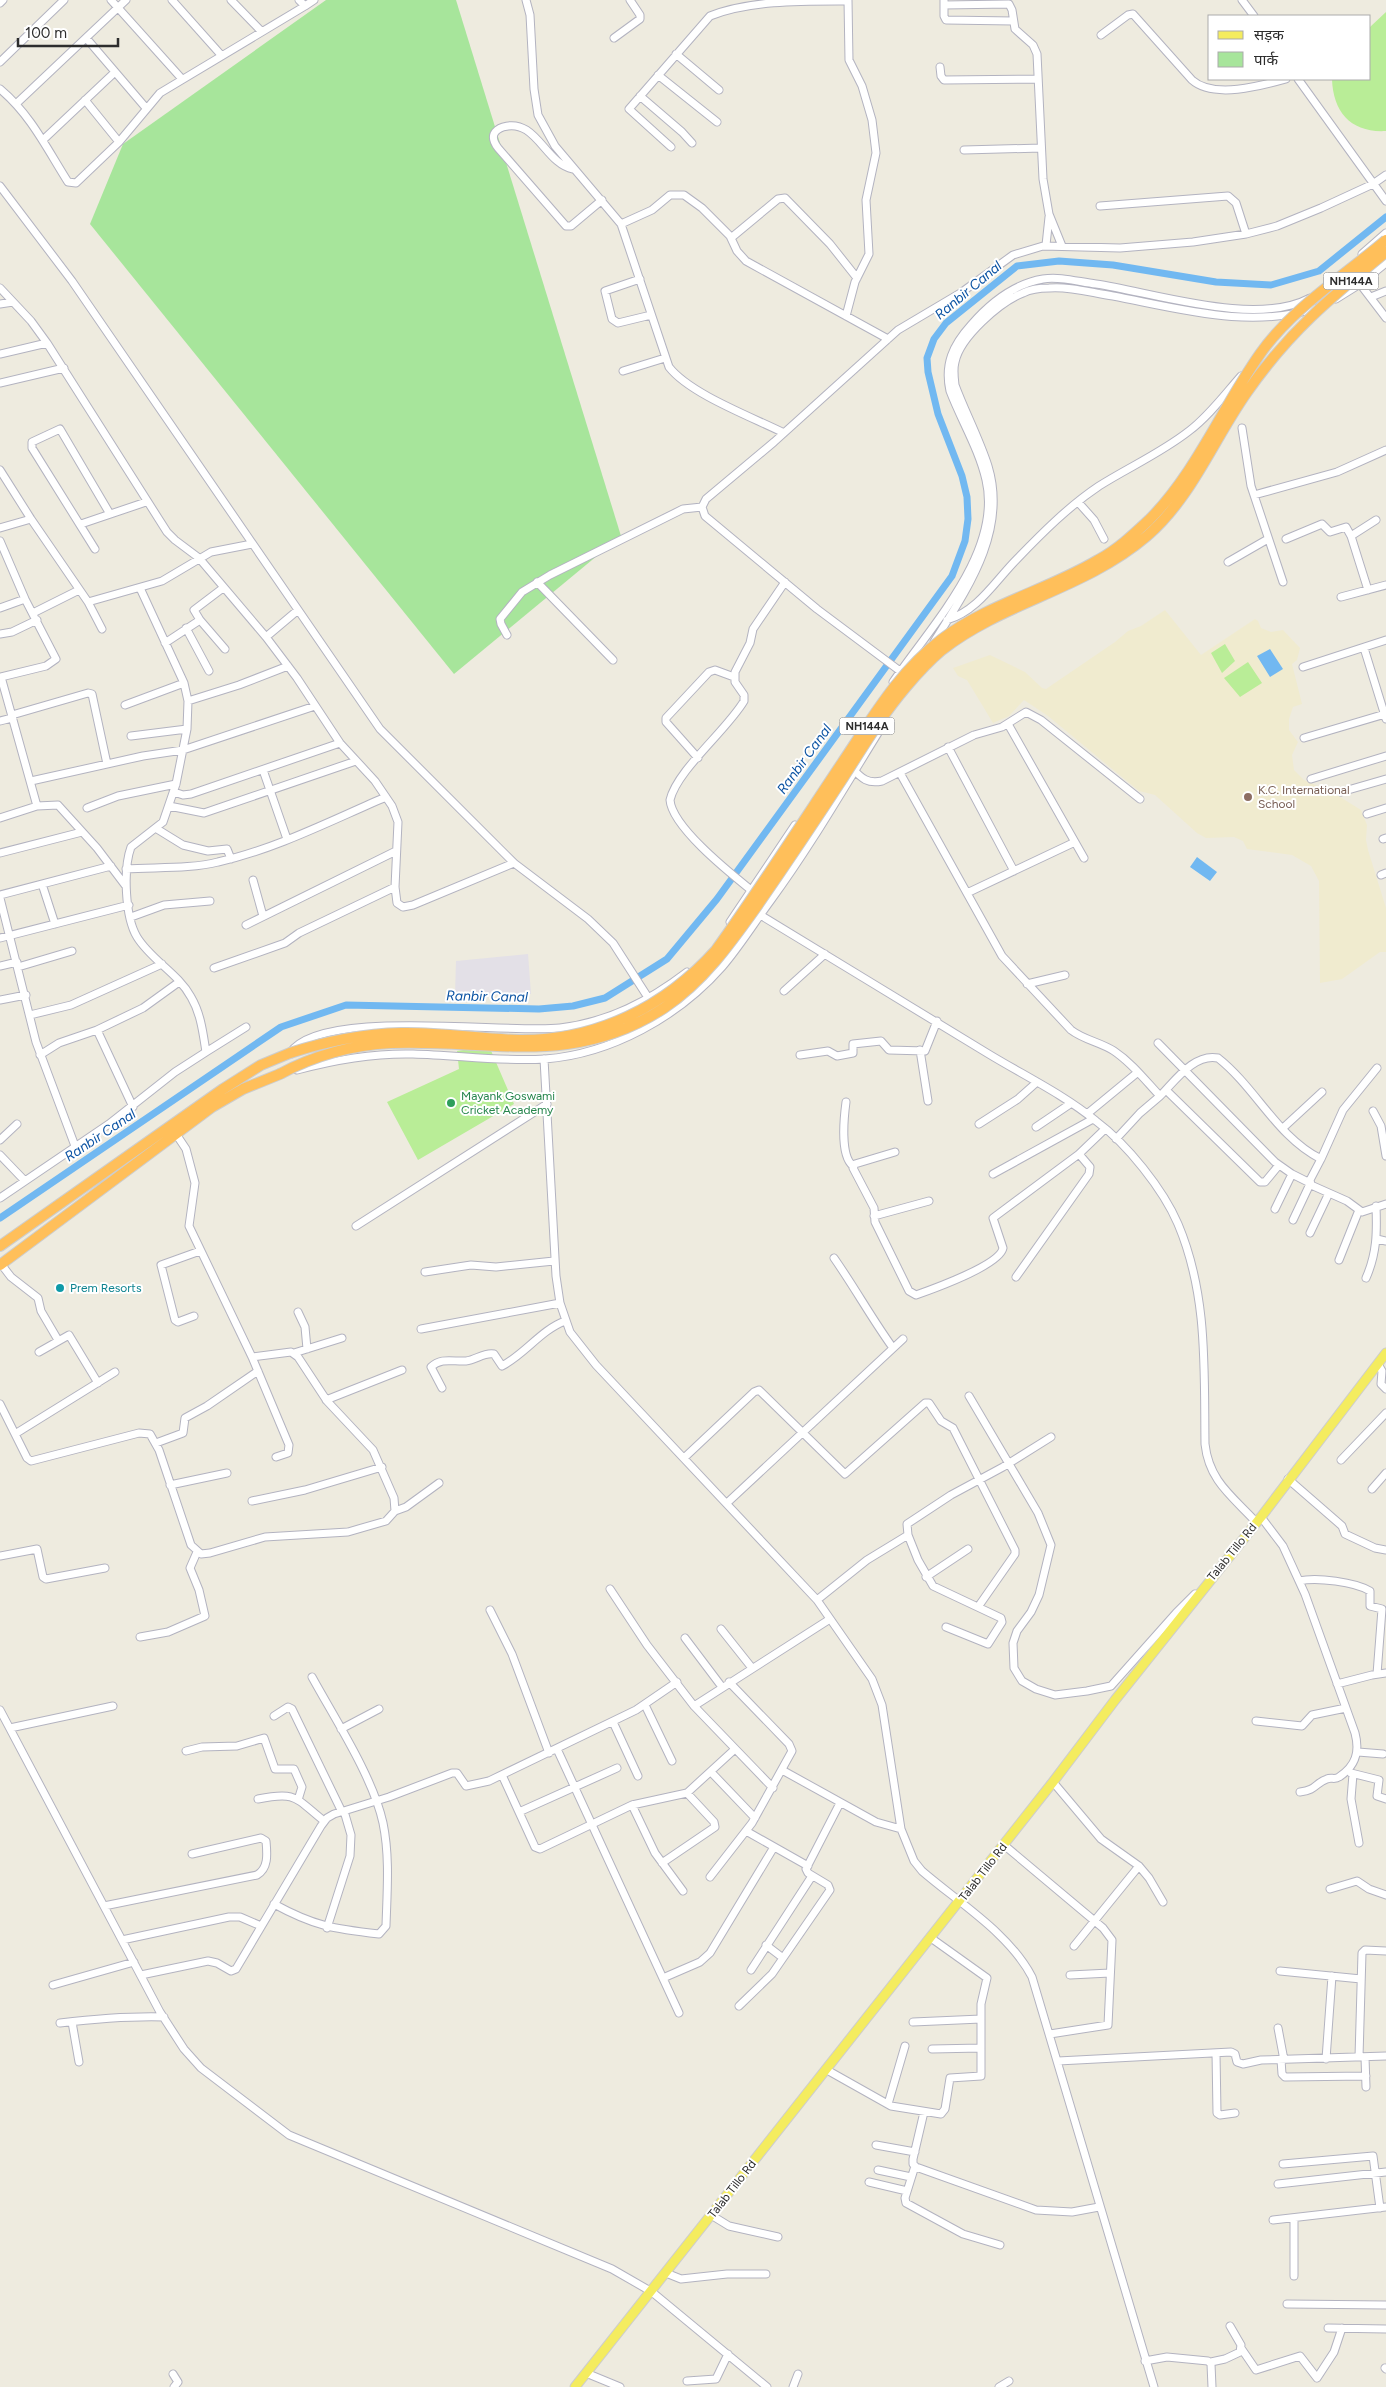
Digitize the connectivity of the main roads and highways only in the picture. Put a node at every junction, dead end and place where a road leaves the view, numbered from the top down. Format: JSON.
{"nodes":[{"id":1,"x":1386,"y":240,"type":"edge"},
{"id":2,"x":1386,"y":252,"type":"edge"},
{"id":3,"x":0,"y":1246,"type":"edge"},
{"id":4,"x":0,"y":1265,"type":"edge"},
{"id":5,"x":1386,"y":1353,"type":"edge"},
{"id":6,"x":576,"y":2387,"type":"edge"}],
"edges":[{"from":1,"to":3,"type":"highway","number":"NH144A","bridge":true},
{"from":2,"to":4,"type":"highway","number":"NH144A","bridge":true},
{"from":5,"to":6,"type":"main road","name":"Talab Tillo Rd"}]}
